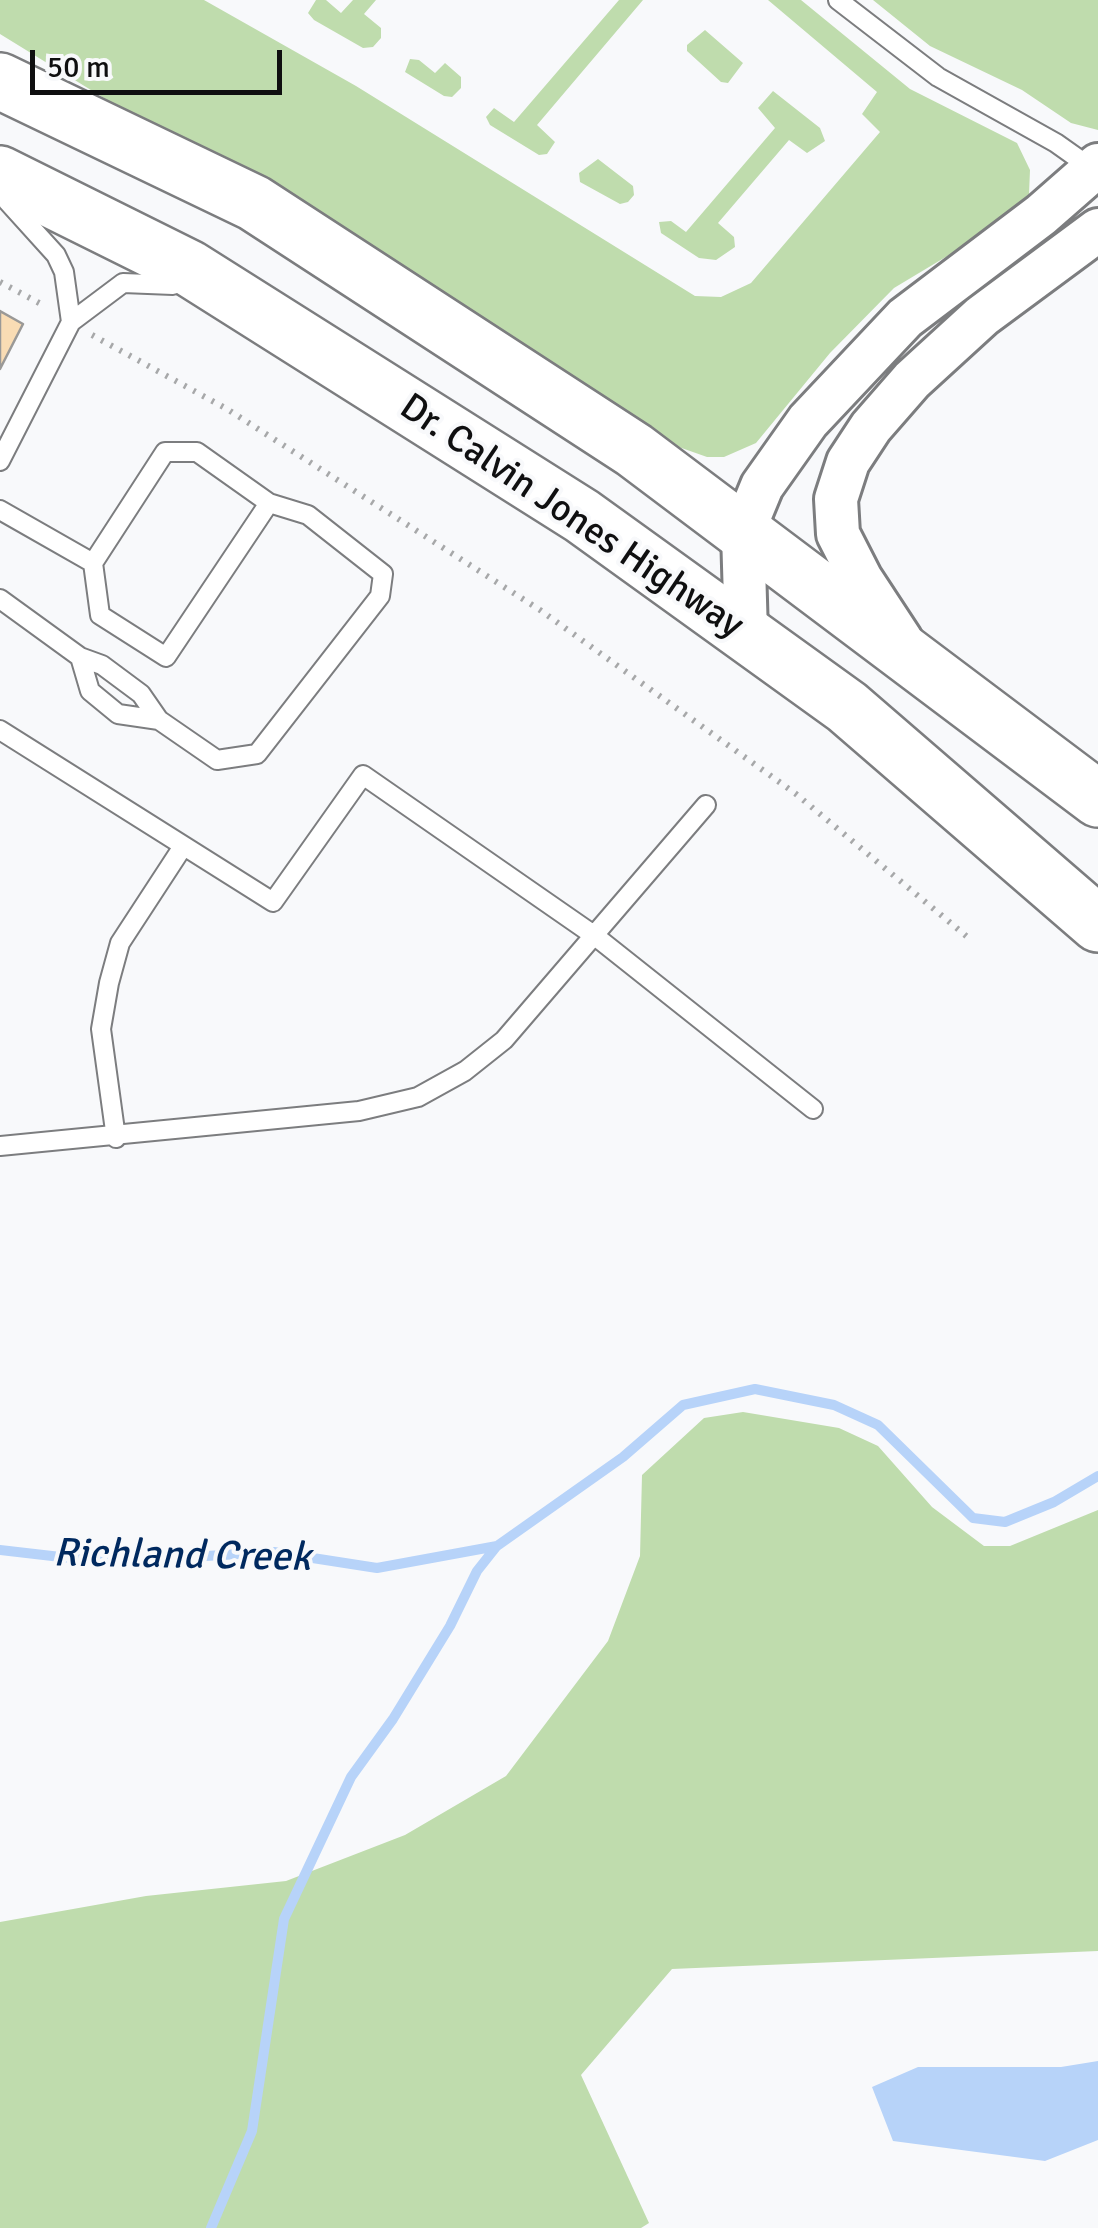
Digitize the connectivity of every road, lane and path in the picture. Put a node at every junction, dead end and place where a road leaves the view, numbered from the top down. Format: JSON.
{"nodes":[{"id":1,"x":838,"y":0,"type":"edge"},
{"id":2,"x":0,"y":81,"type":"edge"},
{"id":3,"x":1096,"y":170,"type":"edge"},
{"id":4,"x":0,"y":174,"type":"edge"},
{"id":5,"x":0,"y":195,"type":"edge"},
{"id":6,"x":1098,"y":230,"type":"edge"},
{"id":7,"x":0,"y":282,"type":"edge"},
{"id":8,"x":237,"y":298,"type":"junction"},
{"id":9,"x":49,"y":309,"type":"dead end"},
{"id":10,"x":71,"y":322,"type":"junction"},
{"id":11,"x":91,"y":334,"type":"dead end"},
{"id":12,"x":0,"y":461,"type":"edge"},
{"id":13,"x":269,"y":504,"type":"junction"},
{"id":14,"x":0,"y":510,"type":"edge"},
{"id":15,"x":744,"y":532,"type":"junction"},
{"id":16,"x":93,"y":562,"type":"junction"},
{"id":17,"x":0,"y":600,"type":"edge"},
{"id":18,"x":746,"y":634,"type":"junction"},
{"id":19,"x":80,"y":657,"type":"junction"},
{"id":20,"x":915,"y":661,"type":"junction"},
{"id":21,"x":158,"y":720,"type":"junction"},
{"id":22,"x":0,"y":730,"type":"edge"},
{"id":23,"x":1098,"y":799,"type":"edge"},
{"id":24,"x":706,"y":804,"type":"dead end"},
{"id":25,"x":182,"y":848,"type":"junction"},
{"id":26,"x":1092,"y":917,"type":"edge"},
{"id":27,"x":595,"y":936,"type":"junction"},
{"id":28,"x":970,"y":940,"type":"dead end"},
{"id":29,"x":813,"y":1110,"type":"dead end"},
{"id":30,"x":116,"y":1138,"type":"junction"},
{"id":31,"x":0,"y":1146,"type":"edge"}],
"edges":[{"from":1,"to":3,"type":"lane"},
{"from":2,"to":15,"type":"highway"},
{"from":3,"to":15,"type":"street"},
{"from":4,"to":8,"type":"highway","name":"Dr. Calvin Jones Highway"},
{"from":5,"to":10,"type":"lane"},
{"from":6,"to":20,"type":"street"},
{"from":7,"to":9,"type":"path"},
{"from":8,"to":10,"type":"lane"},
{"from":8,"to":18,"type":"highway","name":"Dr. Calvin Jones Highway"},
{"from":10,"to":12,"type":"lane"},
{"from":11,"to":28,"type":"path"},
{"from":13,"to":16,"type":"lane"},
{"from":13,"to":16,"type":"lane"},
{"from":13,"to":21,"type":"lane"},
{"from":14,"to":16,"type":"lane"},
{"from":15,"to":18,"type":"street"},
{"from":15,"to":20,"type":"highway"},
{"from":17,"to":19,"type":"lane"},
{"from":18,"to":26,"type":"highway","name":"Dr. Calvin Jones Highway"},
{"from":19,"to":21,"type":"lane"},
{"from":19,"to":21,"type":"lane"},
{"from":20,"to":23,"type":"highway"},
{"from":22,"to":25,"type":"lane"},
{"from":24,"to":27,"type":"lane"},
{"from":25,"to":27,"type":"lane"},
{"from":25,"to":30,"type":"lane"},
{"from":27,"to":29,"type":"lane"},
{"from":27,"to":30,"type":"lane"},
{"from":30,"to":31,"type":"lane"}]}
